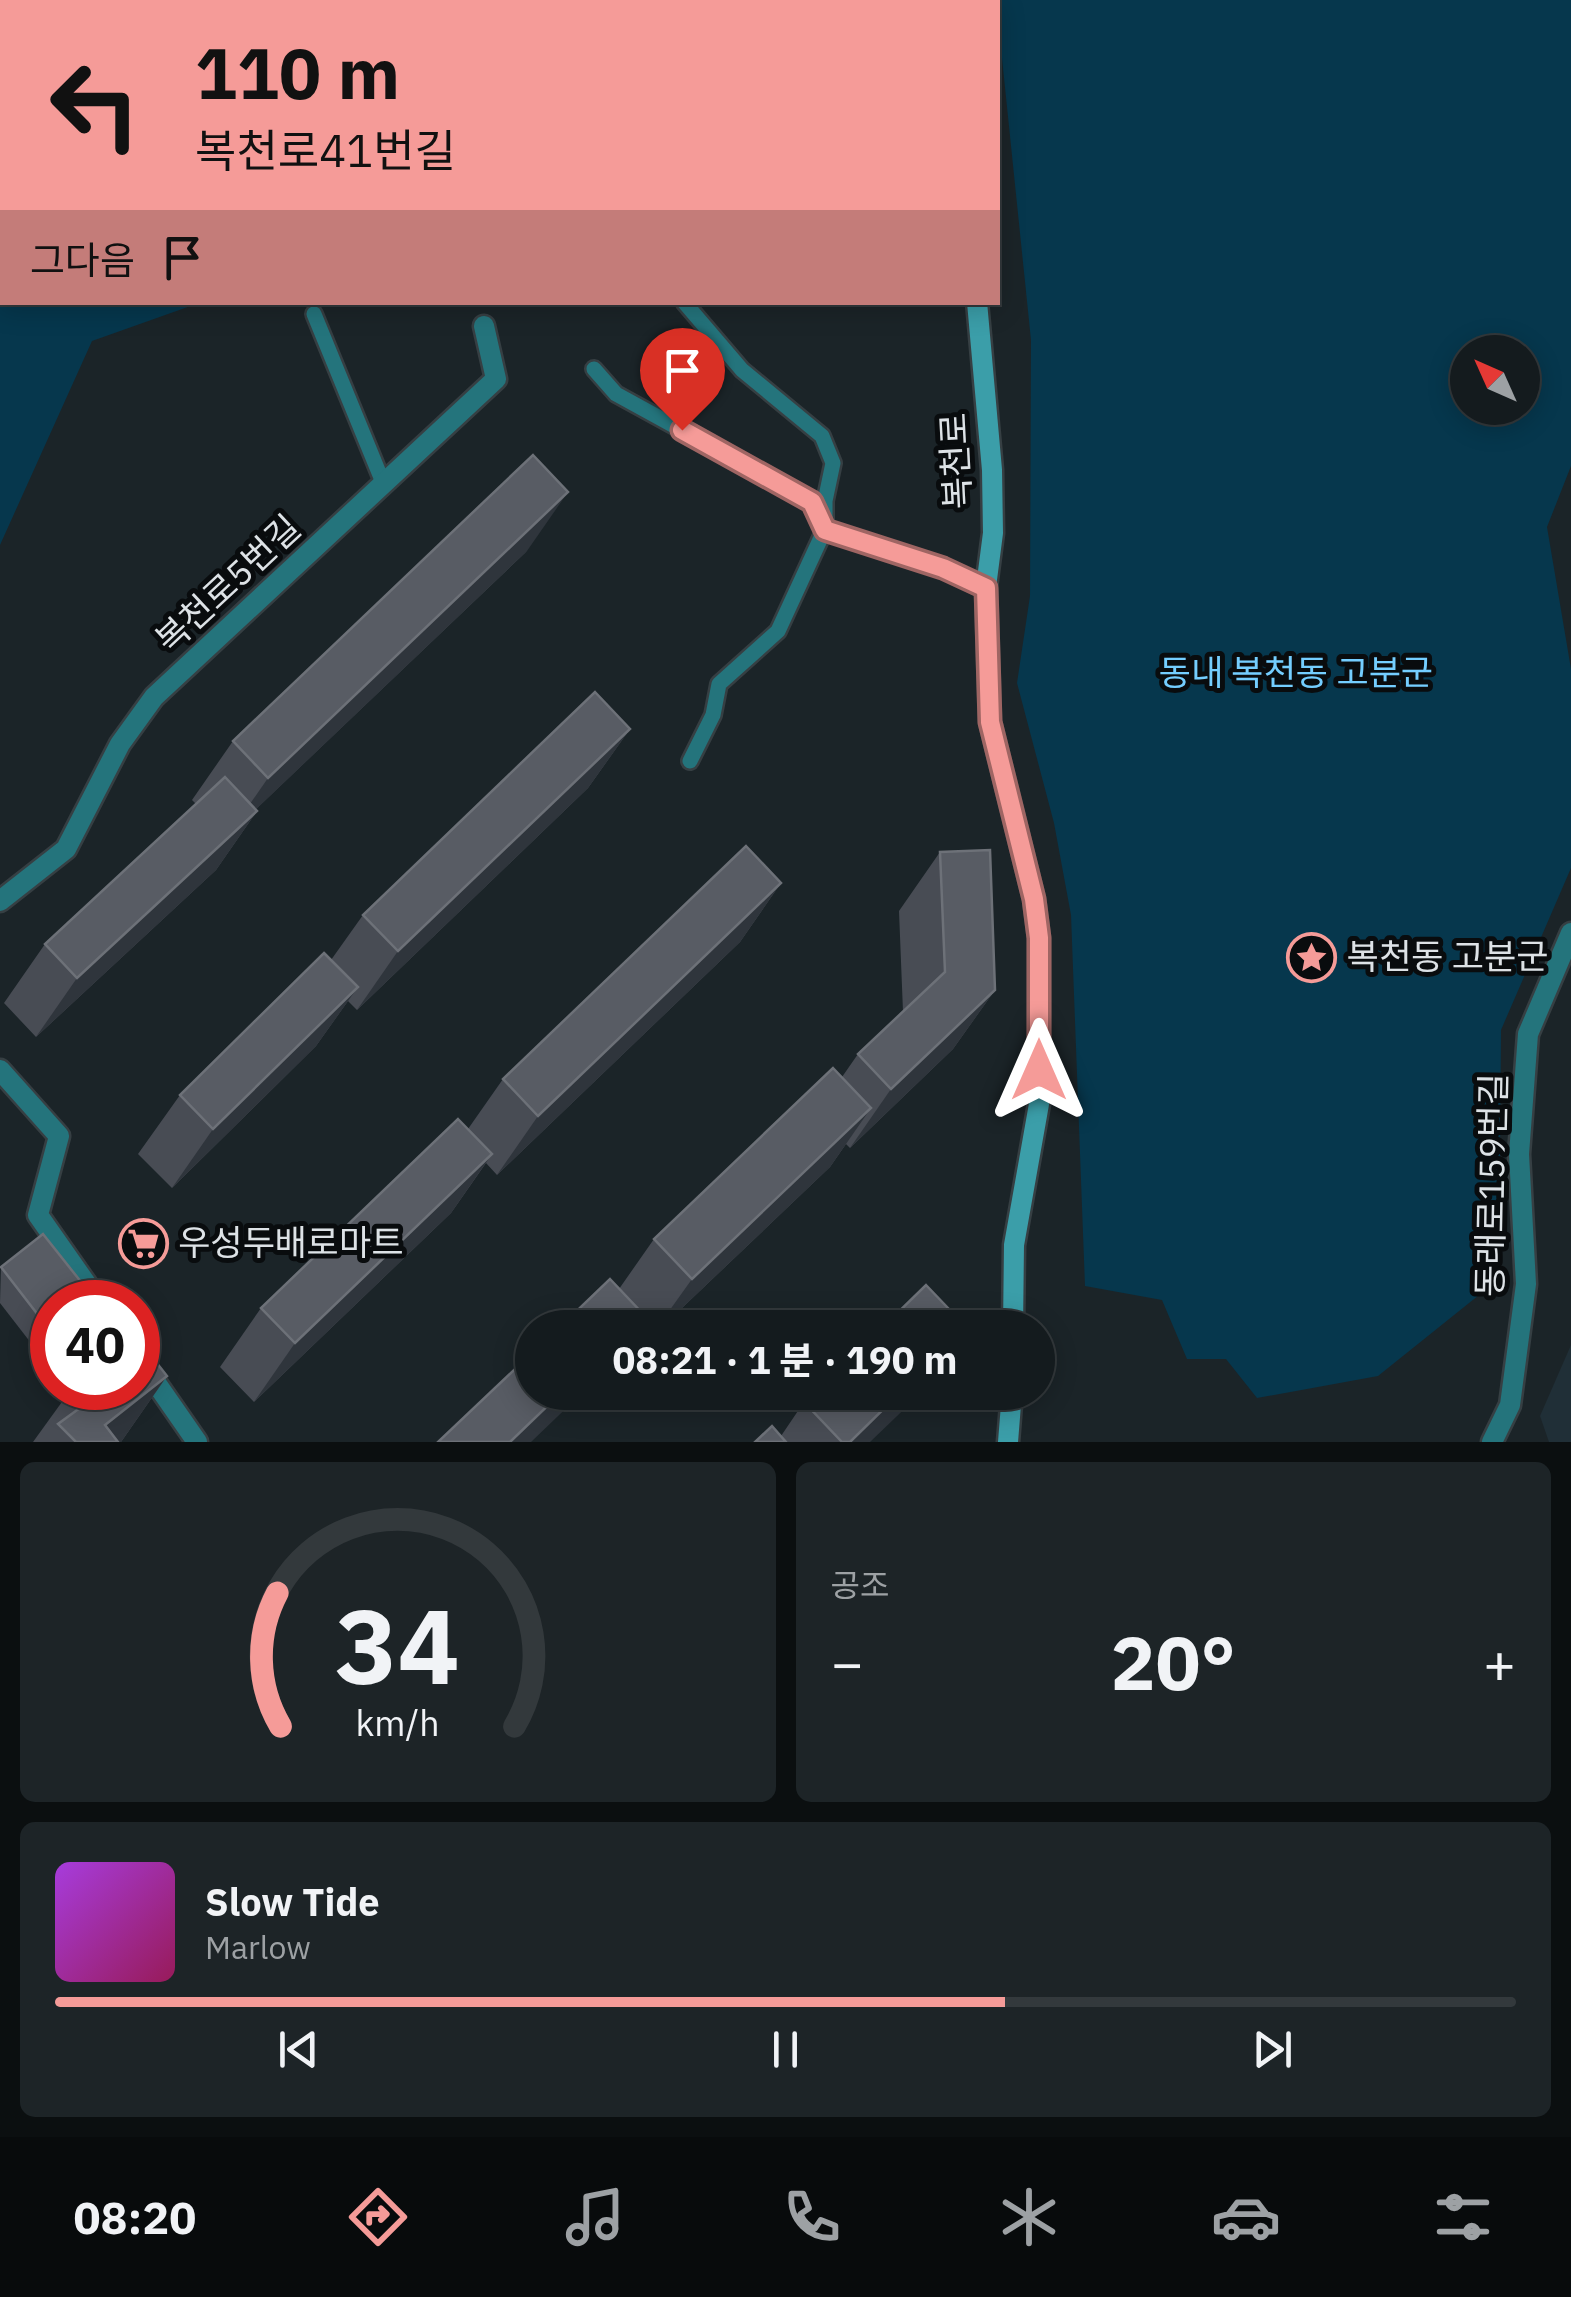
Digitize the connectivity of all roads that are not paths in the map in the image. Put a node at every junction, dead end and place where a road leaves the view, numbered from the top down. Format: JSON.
{"nodes":[{"id":1,"x":687,"y":305,"type":"edge"},
{"id":2,"x":977,"y":305,"type":"edge"},
{"id":3,"x":314,"y":314,"type":"dead end"},
{"id":4,"x":484,"y":326,"type":"dead end"},
{"id":5,"x":594,"y":369,"type":"dead end"},
{"id":6,"x":384,"y":484,"type":"junction"},
{"id":7,"x":825,"y":530,"type":"junction"},
{"id":8,"x":986,"y":588,"type":"junction"},
{"id":9,"x":690,"y":761,"type":"dead end"},
{"id":10,"x":0,"y":901,"type":"edge"},
{"id":11,"x":1571,"y":933,"type":"edge"},
{"id":12,"x":0,"y":1070,"type":"edge"},
{"id":13,"x":83,"y":1280,"type":"edge"},
{"id":14,"x":1013,"y":1310,"type":"edge"},
{"id":15,"x":160,"y":1389,"type":"edge"},
{"id":16,"x":1011,"y":1410,"type":"edge"},
{"id":17,"x":197,"y":1442,"type":"edge"},
{"id":18,"x":1008,"y":1442,"type":"edge"},
{"id":19,"x":1492,"y":1442,"type":"edge"}],
"edges":[{"from":1,"to":7,"type":"lane"},
{"from":2,"to":8,"type":"street","name":"복천로"},
{"from":3,"to":6,"type":"lane"},
{"from":4,"to":6,"type":"street","name":"복천로5번길"},
{"from":5,"to":7,"type":"lane"},
{"from":6,"to":10,"type":"street","name":"복천로5번길"},
{"from":7,"to":8,"type":"lane"},
{"from":7,"to":9,"type":"lane"},
{"from":8,"to":14,"type":"street","name":"복천로"},
{"from":11,"to":19,"type":"street","name":"동래로159번길"},
{"from":12,"to":13,"type":"street"},
{"from":15,"to":17,"type":"street"},
{"from":16,"to":18,"type":"street"}]}
